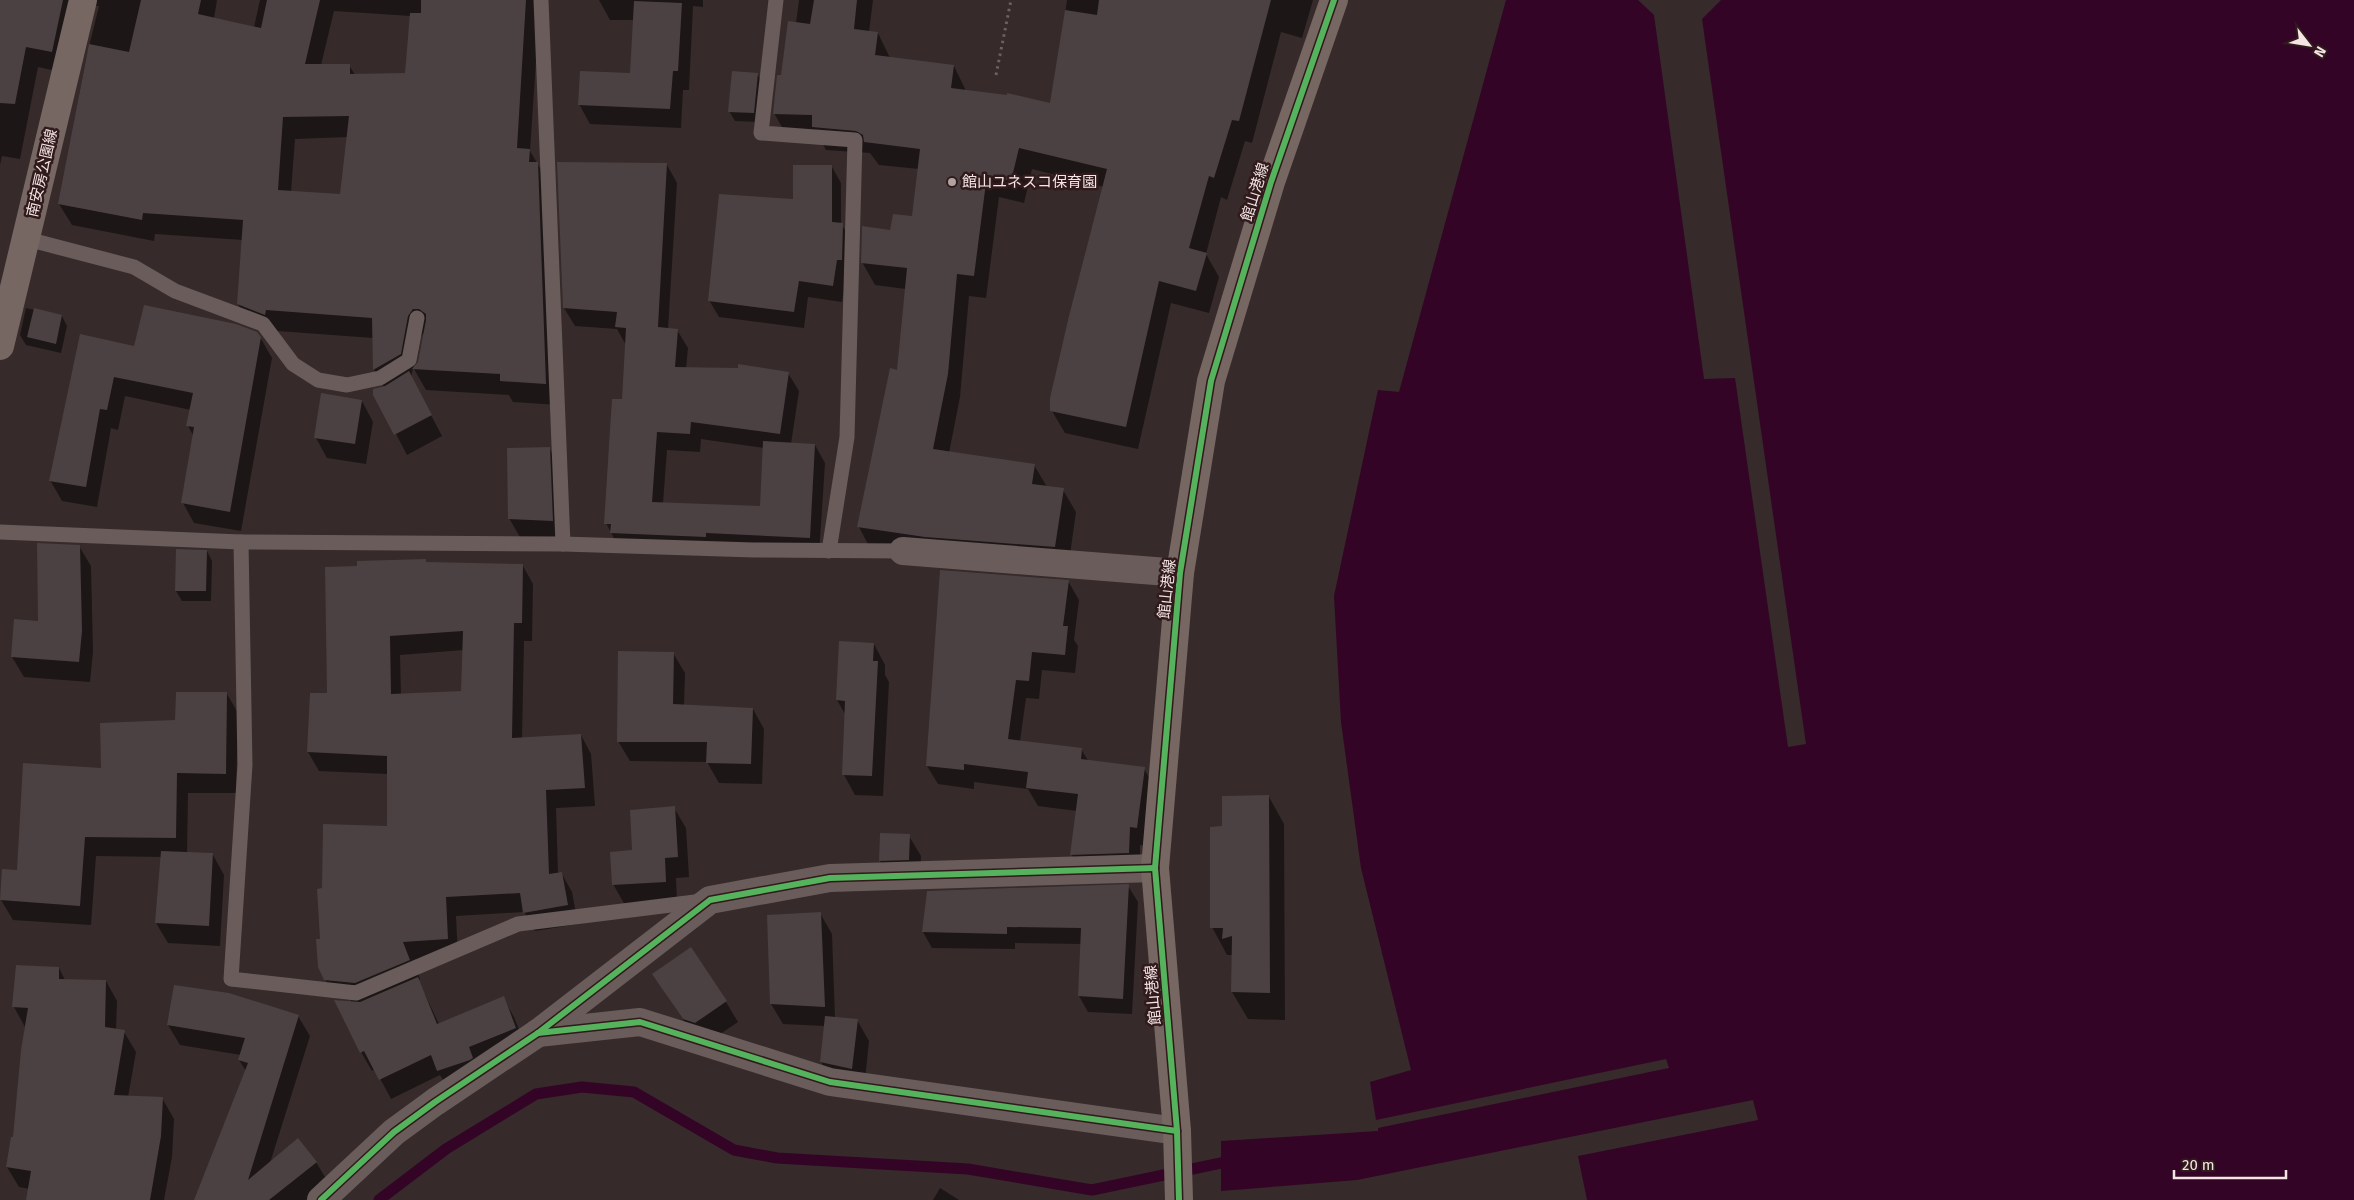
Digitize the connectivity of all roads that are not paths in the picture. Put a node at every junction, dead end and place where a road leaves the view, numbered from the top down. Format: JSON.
{"nodes":[{"id":1,"x":83,"y":0,"type":"edge"},
{"id":2,"x":541,"y":0,"type":"edge"},
{"id":3,"x":776,"y":0,"type":"edge"},
{"id":4,"x":1334,"y":0,"type":"edge"},
{"id":5,"x":27,"y":239,"type":"junction"},
{"id":6,"x":6,"y":291,"type":"edge"},
{"id":7,"x":417,"y":318,"type":"dead end"},
{"id":8,"x":0,"y":346,"type":"edge"},
{"id":9,"x":0,"y":532,"type":"edge"},
{"id":10,"x":241,"y":542,"type":"junction"},
{"id":11,"x":563,"y":544,"type":"junction"},
{"id":12,"x":829,"y":551,"type":"junction"},
{"id":13,"x":903,"y":551,"type":"joint"},
{"id":14,"x":1180,"y":572,"type":"junction"},
{"id":15,"x":1155,"y":868,"type":"junction"},
{"id":16,"x":710,"y":900,"type":"junction"},
{"id":17,"x":538,"y":1033,"type":"junction"},
{"id":18,"x":1177,"y":1136,"type":"junction"},
{"id":19,"x":320,"y":1200,"type":"edge"},
{"id":20,"x":1180,"y":1200,"type":"edge"}],
"edges":[{"from":1,"to":5,"type":"main road","name":"南安房公園線"},
{"from":2,"to":11,"type":"lane"},
{"from":3,"to":12,"type":"lane"},
{"from":4,"to":14,"type":"main road","name":"館山港線"},
{"from":5,"to":6,"type":"main road","name":"南安房公園線"},
{"from":5,"to":7,"type":"lane"},
{"from":6,"to":8,"type":"main road","name":"南安房公園線"},
{"from":9,"to":10,"type":"lane"},
{"from":10,"to":11,"type":"lane"},
{"from":10,"to":16,"type":"lane"},
{"from":11,"to":12,"type":"lane"},
{"from":12,"to":13,"type":"lane"},
{"from":13,"to":14,"type":"street"},
{"from":14,"to":15,"type":"main road","name":"館山港線"},
{"from":15,"to":16,"type":"street"},
{"from":15,"to":18,"type":"main road","name":"館山港線"},
{"from":16,"to":17,"type":"street"},
{"from":17,"to":18,"type":"street"},
{"from":17,"to":19,"type":"street"},
{"from":18,"to":20,"type":"main road","name":"館山港線"}]}
